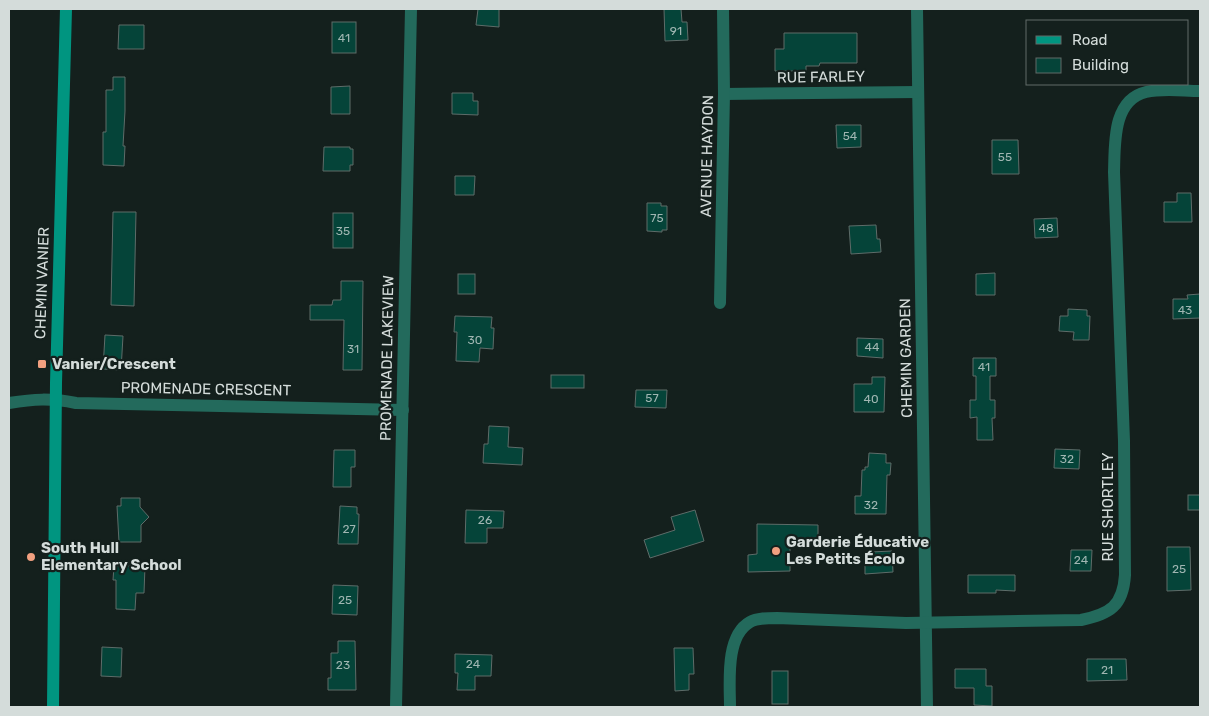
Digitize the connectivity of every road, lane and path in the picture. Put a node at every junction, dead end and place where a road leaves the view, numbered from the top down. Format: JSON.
{"nodes":[{"id":1,"x":66,"y":9,"type":"edge"},
{"id":2,"x":411,"y":9,"type":"edge"},
{"id":3,"x":723,"y":9,"type":"edge"},
{"id":4,"x":917,"y":9,"type":"edge"},
{"id":5,"x":1200,"y":91,"type":"edge"},
{"id":6,"x":918,"y":92,"type":"junction"},
{"id":7,"x":724,"y":94,"type":"junction"},
{"id":8,"x":720,"y":303,"type":"dead end"},
{"id":9,"x":56,"y":399,"type":"junction"},
{"id":10,"x":9,"y":404,"type":"edge"},
{"id":11,"x":402,"y":410,"type":"junction"},
{"id":12,"x":926,"y":622,"type":"junction"},
{"id":13,"x":53,"y":707,"type":"edge"},
{"id":14,"x":396,"y":707,"type":"edge"},
{"id":15,"x":730,"y":707,"type":"edge"},
{"id":16,"x":927,"y":707,"type":"edge"}],
"edges":[{"from":1,"to":9,"type":"street","name":"CHEMIN VANIER"},
{"from":2,"to":11,"type":"street","name":"PROMENADE LAKEVIEW"},
{"from":3,"to":7,"type":"street","name":"AVENUE HAYDON"},
{"from":4,"to":6,"type":"street","name":"CHEMIN GARDEN"},
{"from":5,"to":12,"type":"street","name":"RUE SHORTLEY"},
{"from":6,"to":7,"type":"street","name":"RUE FARLEY"},
{"from":6,"to":12,"type":"street","name":"CHEMIN GARDEN"},
{"from":7,"to":8,"type":"street","name":"AVENUE HAYDON"},
{"from":9,"to":10,"type":"street","name":"PROMENADE CRESCENT"},
{"from":9,"to":11,"type":"street","name":"PROMENADE CRESCENT"},
{"from":9,"to":13,"type":"street","name":"CHEMIN VANIER"},
{"from":11,"to":14,"type":"street","name":"PROMENADE LAKEVIEW"},
{"from":12,"to":15,"type":"street","name":"RUE SHORTLEY"},
{"from":12,"to":16,"type":"street","name":"CHEMIN GARDEN"}]}
